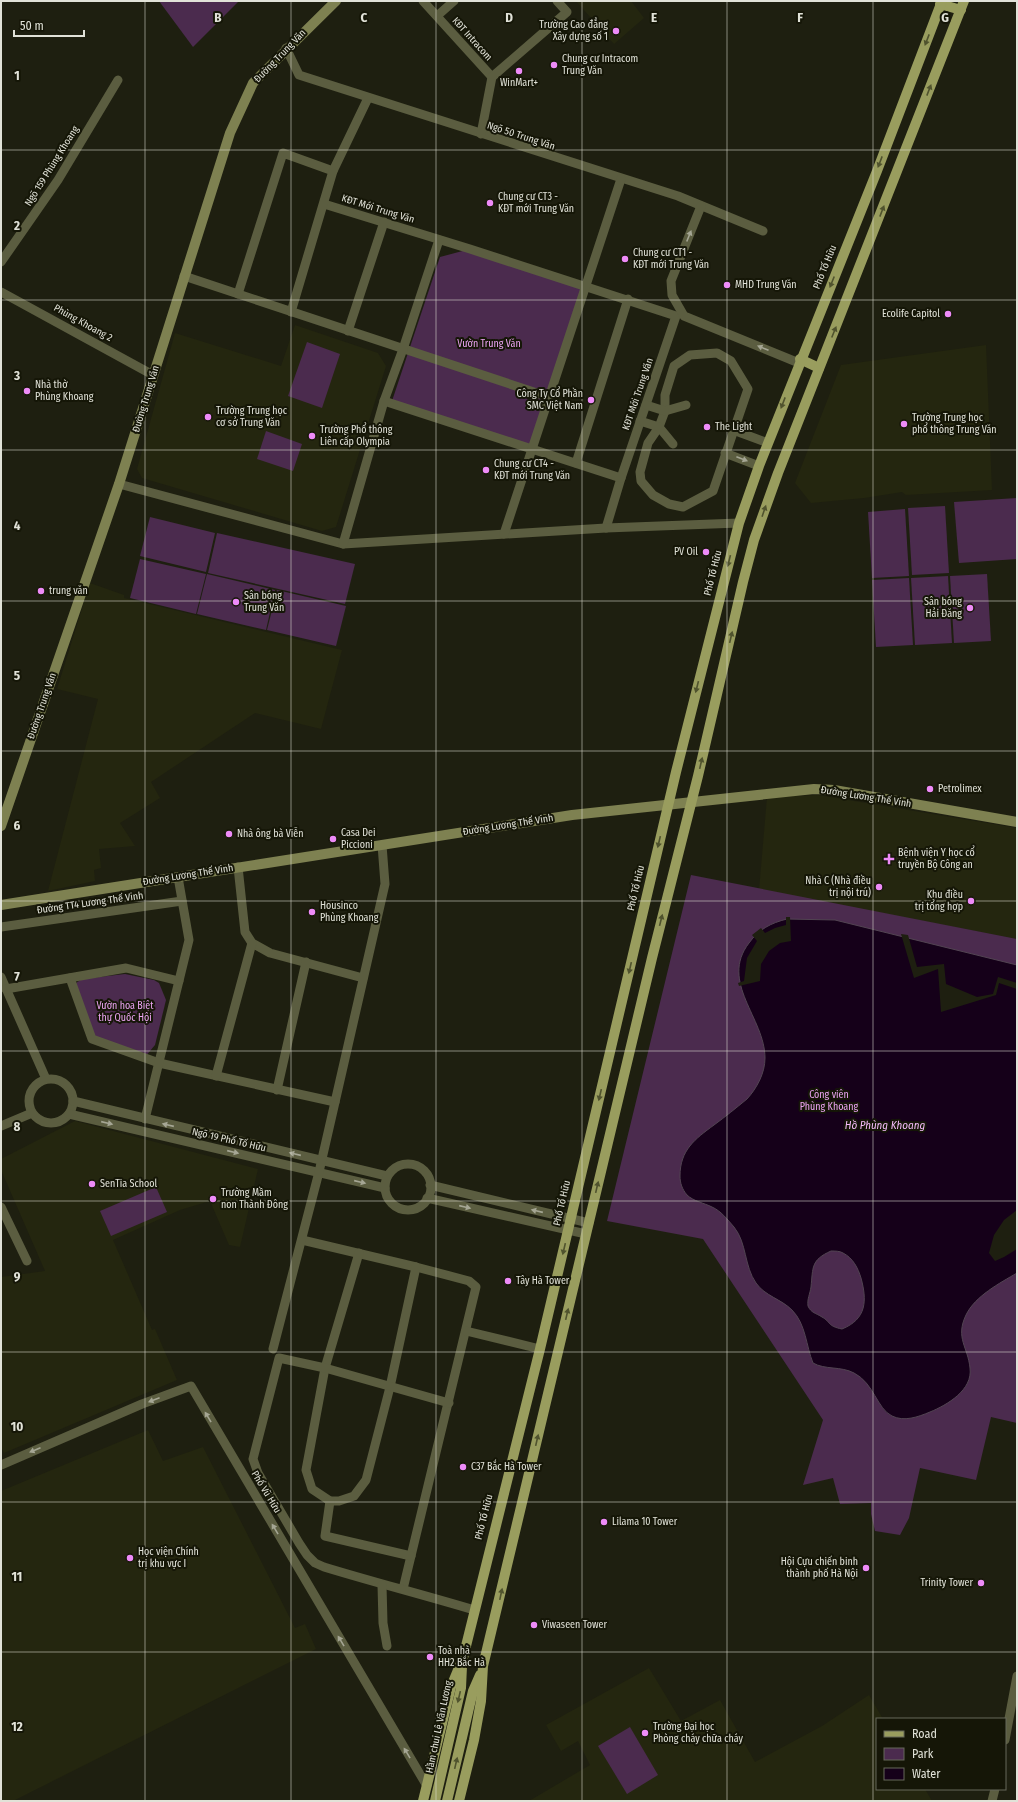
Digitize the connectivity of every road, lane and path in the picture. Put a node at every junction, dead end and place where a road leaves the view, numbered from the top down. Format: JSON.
{"nodes":[{"id":1,"x":336,"y":1,"type":"edge"},
{"id":2,"x":423,"y":1,"type":"edge"},
{"id":3,"x":454,"y":1,"type":"edge"},
{"id":4,"x":558,"y":1,"type":"edge"},
{"id":5,"x":941,"y":2,"type":"edge"},
{"id":6,"x":963,"y":5,"type":"edge"},
{"id":7,"x":437,"y":16,"type":"junction"},
{"id":8,"x":286,"y":48,"type":"junction"},
{"id":9,"x":492,"y":77,"type":"junction"},
{"id":10,"x":118,"y":80,"type":"dead end"},
{"id":11,"x":368,"y":98,"type":"junction"},
{"id":12,"x":480,"y":134,"type":"junction"},
{"id":13,"x":333,"y":171,"type":"junction"},
{"id":14,"x":621,"y":179,"type":"junction"},
{"id":15,"x":324,"y":204,"type":"junction"},
{"id":16,"x":701,"y":206,"type":"junction"},
{"id":17,"x":384,"y":222,"type":"junction"},
{"id":18,"x":763,"y":232,"type":"dead end"},
{"id":19,"x":439,"y":240,"type":"junction"},
{"id":20,"x":1,"y":262,"type":"edge"},
{"id":21,"x":184,"y":276,"type":"junction"},
{"id":22,"x":585,"y":286,"type":"junction"},
{"id":23,"x":1,"y":292,"type":"edge"},
{"id":24,"x":238,"y":294,"type":"junction"},
{"id":25,"x":628,"y":299,"type":"junction"},
{"id":26,"x":291,"y":312,"type":"junction"},
{"id":27,"x":348,"y":331,"type":"junction"},
{"id":28,"x":403,"y":349,"type":"junction"},
{"id":29,"x":800,"y":361,"type":"junction"},
{"id":30,"x":819,"y":368,"type":"junction"},
{"id":31,"x":153,"y":375,"type":"junction"},
{"id":32,"x":549,"y":397,"type":"junction"},
{"id":33,"x":384,"y":401,"type":"junction"},
{"id":34,"x":646,"y":405,"type":"junction"},
{"id":35,"x":686,"y":405,"type":"dead end"},
{"id":36,"x":665,"y":411,"type":"junction"},
{"id":37,"x":640,"y":421,"type":"junction"},
{"id":38,"x":659,"y":427,"type":"junction"},
{"id":39,"x":733,"y":430,"type":"junction"},
{"id":40,"x":768,"y":443,"type":"junction"},
{"id":41,"x":673,"y":444,"type":"dead end"},
{"id":42,"x":532,"y":448,"type":"junction"},
{"id":43,"x":725,"y":453,"type":"junction"},
{"id":44,"x":576,"y":463,"type":"junction"},
{"id":45,"x":759,"y":466,"type":"junction"},
{"id":46,"x":620,"y":478,"type":"junction"},
{"id":47,"x":119,"y":484,"type":"junction"},
{"id":48,"x":739,"y":523,"type":"junction"},
{"id":49,"x":606,"y":528,"type":"junction"},
{"id":50,"x":504,"y":534,"type":"junction"},
{"id":51,"x":343,"y":544,"type":"junction"},
{"id":52,"x":692,"y":801,"type":"junction"},
{"id":53,"x":669,"y":804,"type":"junction"},
{"id":54,"x":1017,"y":822,"type":"edge"},
{"id":55,"x":1,"y":826,"type":"edge"},
{"id":56,"x":382,"y":845,"type":"junction"},
{"id":57,"x":238,"y":867,"type":"junction"},
{"id":58,"x":178,"y":877,"type":"junction"},
{"id":59,"x":182,"y":901,"type":"junction"},
{"id":60,"x":1,"y":905,"type":"edge"},
{"id":61,"x":1,"y":927,"type":"edge"},
{"id":62,"x":252,"y":943,"type":"junction"},
{"id":63,"x":306,"y":962,"type":"junction"},
{"id":64,"x":1,"y":978,"type":"edge"},
{"id":65,"x":70,"y":978,"type":"junction"},
{"id":66,"x":363,"y":978,"type":"junction"},
{"id":67,"x":179,"y":981,"type":"junction"},
{"id":68,"x":6,"y":989,"type":"junction"},
{"id":69,"x":159,"y":1063,"type":"junction"},
{"id":70,"x":216,"y":1076,"type":"junction"},
{"id":71,"x":46,"y":1079,"type":"junction"},
{"id":72,"x":277,"y":1090,"type":"junction"},
{"id":73,"x":73,"y":1101,"type":"junction"},
{"id":74,"x":335,"y":1102,"type":"junction"},
{"id":75,"x":32,"y":1113,"type":"junction"},
{"id":76,"x":69,"y":1114,"type":"junction"},
{"id":77,"x":145,"y":1119,"type":"junction"},
{"id":78,"x":1,"y":1126,"type":"edge"},
{"id":79,"x":322,"y":1161,"type":"junction"},
{"id":80,"x":319,"y":1172,"type":"junction"},
{"id":81,"x":387,"y":1176,"type":"junction"},
{"id":82,"x":430,"y":1185,"type":"junction"},
{"id":83,"x":385,"y":1188,"type":"junction"},
{"id":84,"x":427,"y":1198,"type":"junction"},
{"id":85,"x":1,"y":1207,"type":"edge"},
{"id":86,"x":571,"y":1218,"type":"junction"},
{"id":87,"x":589,"y":1223,"type":"junction"},
{"id":88,"x":568,"y":1230,"type":"junction"},
{"id":89,"x":586,"y":1234,"type":"junction"},
{"id":90,"x":302,"y":1240,"type":"junction"},
{"id":91,"x":359,"y":1253,"type":"junction"},
{"id":92,"x":27,"y":1261,"type":"dead end"},
{"id":93,"x":416,"y":1267,"type":"junction"},
{"id":94,"x":466,"y":1331,"type":"junction"},
{"id":95,"x":273,"y":1349,"type":"dead end"},
{"id":96,"x":540,"y":1349,"type":"junction"},
{"id":97,"x":325,"y":1368,"type":"junction"},
{"id":98,"x":390,"y":1388,"type":"junction"},
{"id":99,"x":449,"y":1403,"type":"junction"},
{"id":100,"x":1,"y":1465,"type":"edge"},
{"id":101,"x":330,"y":1501,"type":"junction"},
{"id":102,"x":411,"y":1556,"type":"junction"},
{"id":103,"x":382,"y":1585,"type":"junction"},
{"id":104,"x":403,"y":1589,"type":"junction"},
{"id":105,"x":474,"y":1610,"type":"junction"},
{"id":106,"x":387,"y":1646,"type":"dead end"},
{"id":107,"x":463,"y":1658,"type":"junction"},
{"id":108,"x":483,"y":1666,"type":"junction"},
{"id":109,"x":1017,"y":1676,"type":"edge"},
{"id":110,"x":1015,"y":1696,"type":"edge"},
{"id":111,"x":1006,"y":1736,"type":"edge"},
{"id":112,"x":427,"y":1786,"type":"junction"},
{"id":113,"x":995,"y":1790,"type":"edge"},
{"id":114,"x":423,"y":1801,"type":"edge"},
{"id":115,"x":435,"y":1801,"type":"edge"},
{"id":116,"x":447,"y":1801,"type":"edge"},
{"id":117,"x":459,"y":1801,"type":"edge"},
{"id":118,"x":992,"y":1801,"type":"edge"}],
"edges":[{"from":1,"to":8,"type":"street","name":"Đường Trung Văn"},
{"from":2,"to":7,"type":"street","name":"KĐT Intracom"},
{"from":3,"to":7,"type":"street","name":"KĐT Intracom"},
{"from":4,"to":9,"type":"street","name":"KĐT Intracom"},
{"from":5,"to":6,"type":"main road"},
{"from":5,"to":29,"type":"main road","name":"Phố Tố Hữu","one_way":true},
{"from":30,"to":6,"type":"main road","one_way":true},
{"from":7,"to":9,"type":"street","name":"KĐT Intracom"},
{"from":8,"to":11,"type":"street","name":"Ngõ 50 Trung Văn"},
{"from":8,"to":21,"type":"street","name":"Đường Trung Văn"},
{"from":9,"to":12,"type":"street"},
{"from":10,"to":20,"type":"street","name":"Ngõ 159 Phùng Khoang"},
{"from":11,"to":12,"type":"street","name":"Ngõ 50 Trung Văn"},
{"from":11,"to":13,"type":"street"},
{"from":12,"to":14,"type":"street","name":"Ngõ 50 Trung Văn"},
{"from":13,"to":15,"type":"street"},
{"from":13,"to":24,"type":"street"},
{"from":14,"to":16,"type":"street","name":"Ngõ 50 Trung Văn"},
{"from":14,"to":22,"type":"street"},
{"from":15,"to":17,"type":"street","name":"KĐT Mới Trung Văn"},
{"from":15,"to":26,"type":"street"},
{"from":16,"to":18,"type":"street","name":"Ngõ 50 Trung Văn"},
{"from":29,"to":16,"type":"street","one_way":true},
{"from":17,"to":19,"type":"street","name":"KĐT Mới Trung Văn"},
{"from":17,"to":27,"type":"street"},
{"from":19,"to":22,"type":"street","name":"KĐT Mới Trung Văn"},
{"from":19,"to":28,"type":"street"},
{"from":21,"to":24,"type":"street"},
{"from":21,"to":31,"type":"street","name":"Đường Trung Văn"},
{"from":22,"to":25,"type":"street","name":"KĐT Mới Trung Văn"},
{"from":22,"to":32,"type":"street"},
{"from":23,"to":31,"type":"street","name":"Phùng Khoang 2"},
{"from":24,"to":26,"type":"street"},
{"from":25,"to":34,"type":"street","name":"KĐT Mới Trung Văn"},
{"from":25,"to":44,"type":"street"},
{"from":26,"to":27,"type":"street"},
{"from":27,"to":28,"type":"street"},
{"from":28,"to":32,"type":"street"},
{"from":28,"to":33,"type":"street"},
{"from":29,"to":30,"type":"main road"},
{"from":29,"to":40,"type":"main road","name":"Phố Tố Hữu","one_way":true},
{"from":52,"to":30,"type":"main road","one_way":true},
{"from":31,"to":47,"type":"street","name":"Đường Trung Văn"},
{"from":32,"to":42,"type":"street"},
{"from":33,"to":42,"type":"street"},
{"from":33,"to":51,"type":"street"},
{"from":34,"to":36,"type":"street"},
{"from":34,"to":37,"type":"street","name":"KĐT Mới Trung Văn"},
{"from":35,"to":36,"type":"street"},
{"from":36,"to":38,"type":"street"},
{"from":36,"to":39,"type":"street"},
{"from":37,"to":38,"type":"street"},
{"from":37,"to":46,"type":"street","name":"KĐT Mới Trung Văn"},
{"from":38,"to":41,"type":"street"},
{"from":38,"to":43,"type":"street"},
{"from":39,"to":40,"type":"street"},
{"from":39,"to":43,"type":"street"},
{"from":40,"to":45,"type":"main road","name":"Phố Tố Hữu"},
{"from":42,"to":44,"type":"street"},
{"from":42,"to":50,"type":"street"},
{"from":43,"to":45,"type":"street","one_way":true},
{"from":44,"to":46,"type":"street"},
{"from":45,"to":48,"type":"main road","name":"Phố Tố Hữu"},
{"from":46,"to":49,"type":"street","name":"KĐT Mới Trung Văn"},
{"from":47,"to":51,"type":"street"},
{"from":47,"to":55,"type":"street","name":"Đường Trung Văn"},
{"from":48,"to":49,"type":"street"},
{"from":48,"to":53,"type":"main road","name":"Phố Tố Hữu","one_way":true},
{"from":49,"to":50,"type":"street"},
{"from":50,"to":51,"type":"street"},
{"from":52,"to":53,"type":"street","name":"Đường Lương Thế Vinh"},
{"from":52,"to":54,"type":"street","name":"Đường Lương Thế Vinh"},
{"from":87,"to":52,"type":"main road","one_way":true},
{"from":53,"to":56,"type":"street","name":"Đường Lương Thế Vinh"},
{"from":53,"to":86,"type":"main road","name":"Phố Tố Hữu","one_way":true},
{"from":56,"to":57,"type":"street","name":"Đường Lương Thế Vinh"},
{"from":56,"to":66,"type":"street"},
{"from":57,"to":58,"type":"street","name":"Đường Lương Thế Vinh"},
{"from":57,"to":62,"type":"street"},
{"from":58,"to":59,"type":"street"},
{"from":58,"to":60,"type":"street","name":"Đường Lương Thế Vinh"},
{"from":59,"to":61,"type":"street","name":"Đường TT4 Lương Thế Vinh"},
{"from":59,"to":67,"type":"street"},
{"from":62,"to":63,"type":"street"},
{"from":62,"to":70,"type":"street"},
{"from":63,"to":66,"type":"street"},
{"from":63,"to":72,"type":"street"},
{"from":64,"to":68,"type":"street"},
{"from":65,"to":67,"type":"street"},
{"from":65,"to":68,"type":"street"},
{"from":65,"to":69,"type":"street"},
{"from":66,"to":74,"type":"street"},
{"from":67,"to":69,"type":"street"},
{"from":68,"to":71,"type":"street"},
{"from":69,"to":70,"type":"street"},
{"from":69,"to":77,"type":"street"},
{"from":70,"to":72,"type":"street"},
{"from":71,"to":73,"type":"street"},
{"from":71,"to":75,"type":"street"},
{"from":72,"to":74,"type":"street"},
{"from":73,"to":76,"type":"street"},
{"from":73,"to":77,"type":"street","name":"Ngõ 19 Phố Tố Hữu"},
{"from":74,"to":79,"type":"street"},
{"from":75,"to":76,"type":"street"},
{"from":75,"to":78,"type":"street"},
{"from":76,"to":80,"type":"street","name":"Ngõ 19 Phố Tố Hữu","one_way":true},
{"from":79,"to":77,"type":"street","name":"Ngõ 19 Phố Tố Hữu","one_way":true},
{"from":79,"to":80,"type":"street"},
{"from":79,"to":81,"type":"street","name":"Ngõ 19 Phố Tố Hữu"},
{"from":80,"to":83,"type":"street","name":"Ngõ 19 Phố Tố Hữu","one_way":true},
{"from":80,"to":90,"type":"street"},
{"from":81,"to":82,"type":"street"},
{"from":81,"to":83,"type":"street"},
{"from":82,"to":84,"type":"street"},
{"from":86,"to":82,"type":"street","one_way":true},
{"from":83,"to":84,"type":"street"},
{"from":84,"to":88,"type":"street","one_way":true},
{"from":85,"to":92,"type":"street"},
{"from":86,"to":87,"type":"street"},
{"from":86,"to":88,"type":"main road","name":"Phố Tố Hữu"},
{"from":87,"to":89,"type":"main road"},
{"from":88,"to":89,"type":"street"},
{"from":88,"to":96,"type":"main road","name":"Phố Tố Hữu","one_way":true},
{"from":108,"to":89,"type":"main road","one_way":true},
{"from":90,"to":91,"type":"street"},
{"from":90,"to":95,"type":"street"},
{"from":91,"to":93,"type":"street"},
{"from":91,"to":97,"type":"street"},
{"from":93,"to":94,"type":"street"},
{"from":93,"to":98,"type":"street"},
{"from":94,"to":96,"type":"street"},
{"from":94,"to":99,"type":"street"},
{"from":96,"to":105,"type":"main road","name":"Phố Tố Hữu"},
{"from":97,"to":98,"type":"street"},
{"from":97,"to":101,"type":"street"},
{"from":97,"to":103,"type":"street"},
{"from":98,"to":99,"type":"street"},
{"from":98,"to":101,"type":"street"},
{"from":99,"to":102,"type":"street"},
{"from":112,"to":100,"type":"street","name":"Phố Vũ Hữu","one_way":true},
{"from":101,"to":102,"type":"street"},
{"from":102,"to":104,"type":"street"},
{"from":103,"to":104,"type":"street"},
{"from":103,"to":106,"type":"street"},
{"from":104,"to":105,"type":"street"},
{"from":105,"to":107,"type":"main road","name":"Phố Tố Hữu"},
{"from":107,"to":112,"type":"main road","name":"Phố Tố Hữu"},
{"from":107,"to":115,"type":"main road","name":"Hầm chui Lê Văn Lương","one_way":true},
{"from":116,"to":108,"type":"main road","one_way":true},
{"from":108,"to":117,"type":"main road"},
{"from":109,"to":110,"type":"street"},
{"from":110,"to":111,"type":"street"},
{"from":112,"to":114,"type":"main road","name":"Phố Tố Hữu"},
{"from":113,"to":118,"type":"street"}]}
